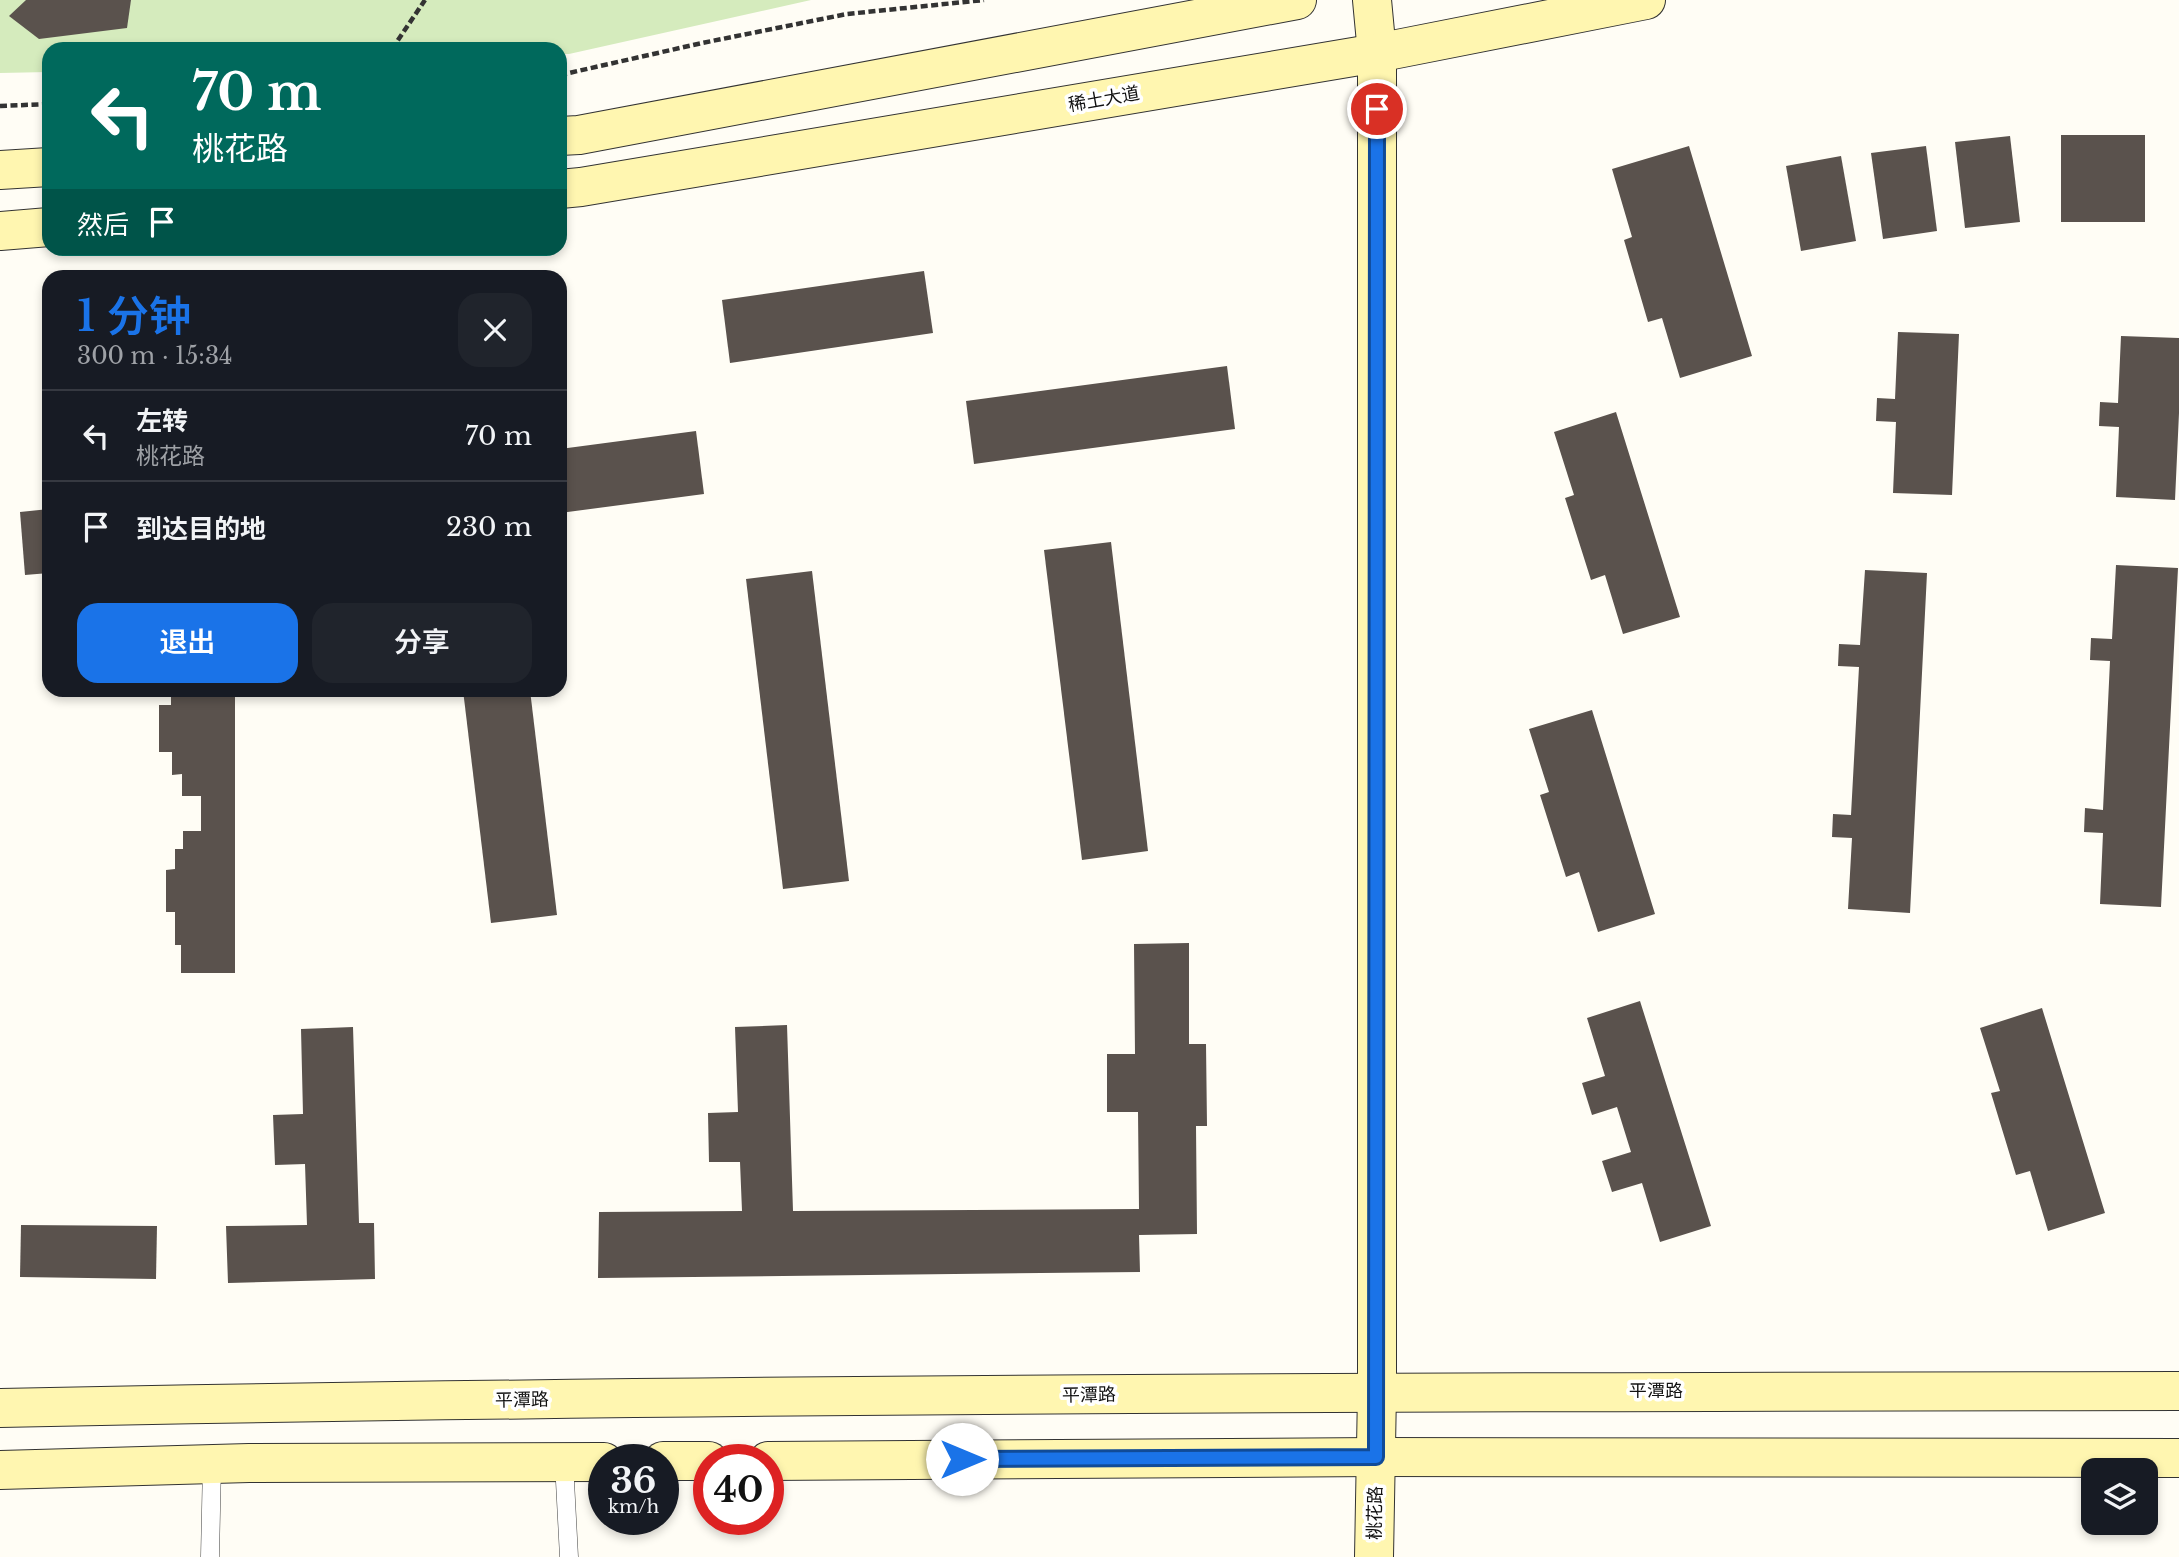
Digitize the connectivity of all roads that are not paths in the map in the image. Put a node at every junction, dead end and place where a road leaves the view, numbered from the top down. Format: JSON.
{"nodes":[{"id":1,"x":1297,"y":0,"type":"edge"},
{"id":2,"x":1372,"y":0,"type":"edge"},
{"id":3,"x":1646,"y":0,"type":"edge"},
{"id":4,"x":1377,"y":53,"type":"junction"},
{"id":5,"x":567,"y":136,"type":"edge"},
{"id":6,"x":42,"y":167,"type":"edge"},
{"id":7,"x":0,"y":170,"type":"edge"},
{"id":8,"x":567,"y":188,"type":"edge"},
{"id":9,"x":42,"y":227,"type":"edge"},
{"id":10,"x":0,"y":230,"type":"edge"},
{"id":11,"x":2179,"y":1391,"type":"edge"},
{"id":12,"x":1377,"y":1392,"type":"junction"},
{"id":13,"x":0,"y":1408,"type":"edge"},
{"id":14,"x":1376,"y":1457,"type":"junction"},
{"id":15,"x":2179,"y":1458,"type":"edge"},
{"id":16,"x":784,"y":1461,"type":"edge"},
{"id":17,"x":564,"y":1462,"type":"junction"},
{"id":18,"x":588,"y":1462,"type":"edge"},
{"id":19,"x":212,"y":1464,"type":"junction"},
{"id":20,"x":0,"y":1470,"type":"edge"},
{"id":21,"x":210,"y":1557,"type":"edge"},
{"id":22,"x":569,"y":1557,"type":"edge"},
{"id":23,"x":1374,"y":1557,"type":"edge"}],
"edges":[{"from":1,"to":5,"type":"street"},
{"from":2,"to":4,"type":"street","name":"桃花路"},
{"from":3,"to":4,"type":"street","name":"稀土大道"},
{"from":4,"to":8,"type":"street","name":"稀土大道"},
{"from":4,"to":12,"type":"street","name":"桃花路"},
{"from":6,"to":7,"type":"street"},
{"from":9,"to":10,"type":"street"},
{"from":11,"to":12,"type":"street","name":"平潭路"},
{"from":12,"to":13,"type":"street","name":"平潭路"},
{"from":12,"to":14,"type":"street","name":"桃花路"},
{"from":14,"to":15,"type":"street"},
{"from":14,"to":16,"type":"street"},
{"from":14,"to":23,"type":"street","name":"桃花路"},
{"from":17,"to":18,"type":"street"},
{"from":17,"to":19,"type":"street"},
{"from":17,"to":22,"type":"lane"},
{"from":19,"to":20,"type":"street"},
{"from":19,"to":21,"type":"lane"}]}
